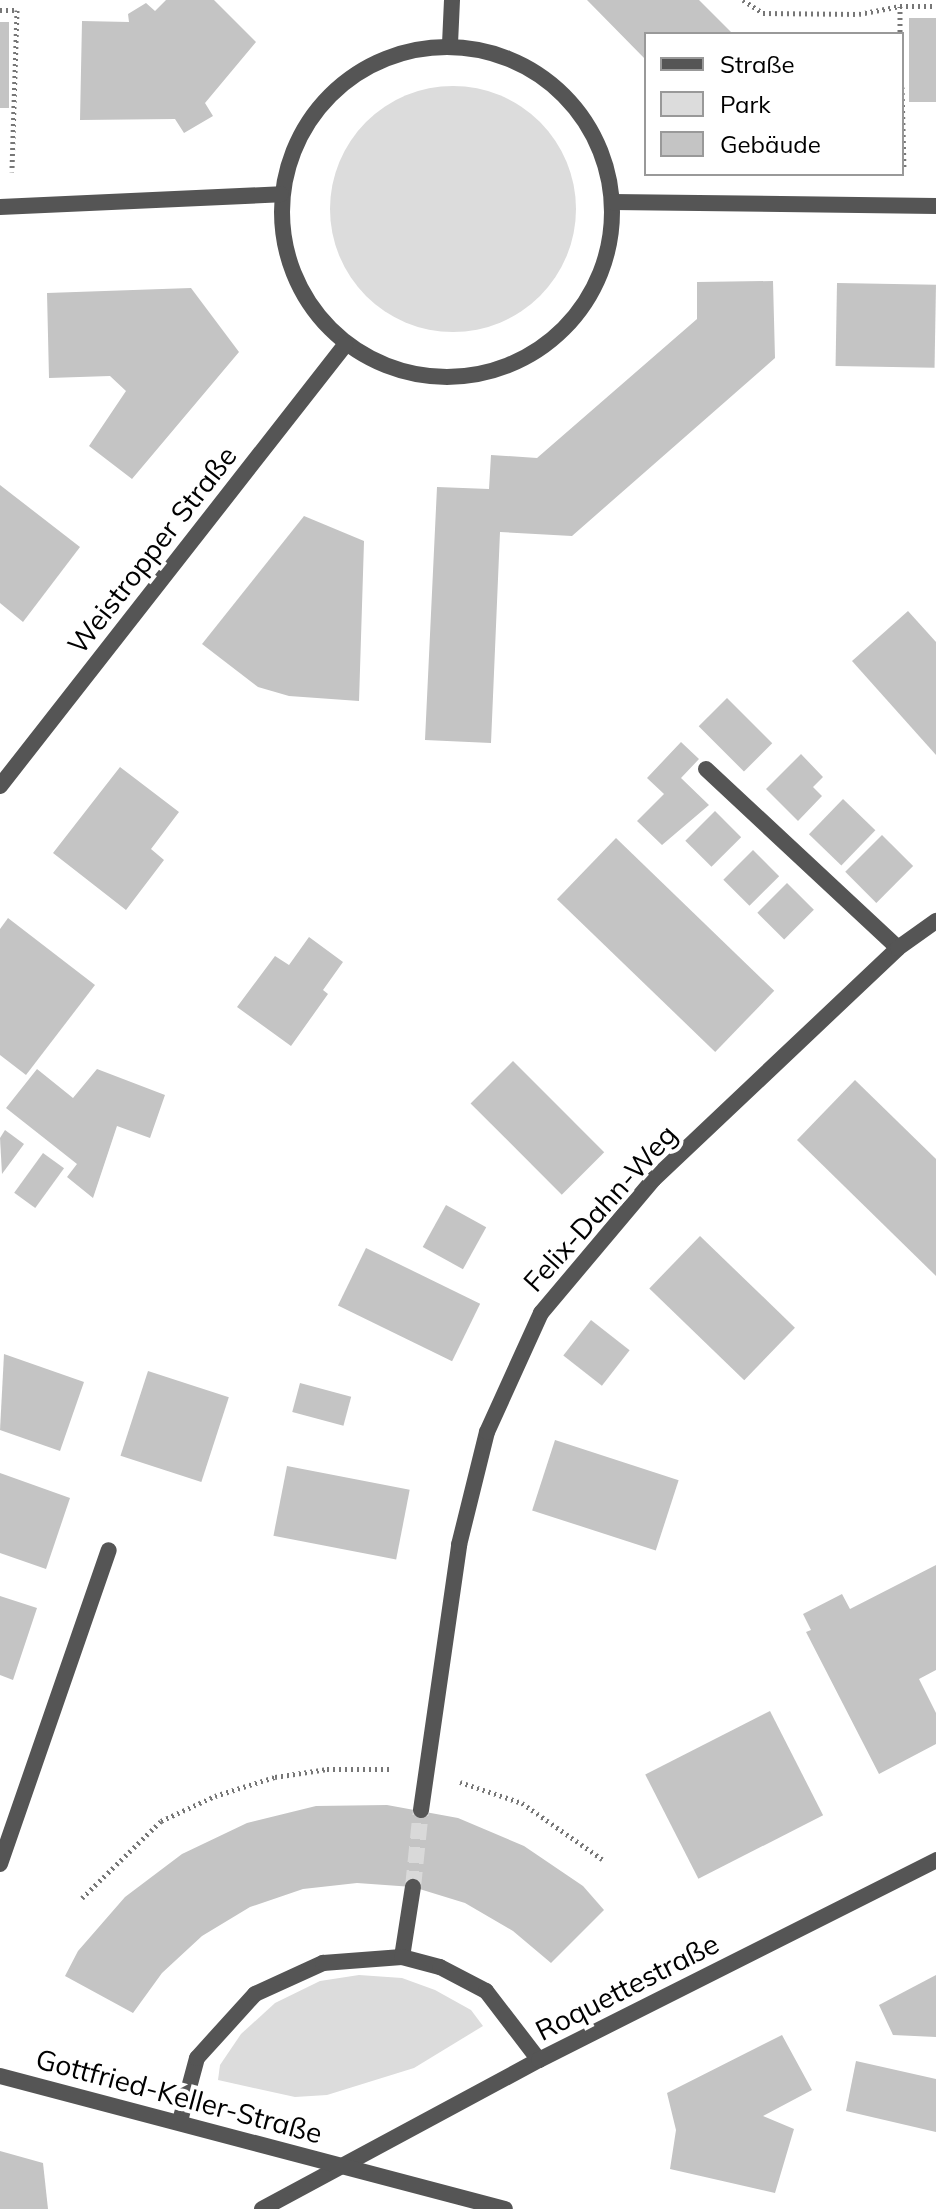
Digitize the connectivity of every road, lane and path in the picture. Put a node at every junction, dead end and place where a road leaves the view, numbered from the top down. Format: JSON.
{"nodes":[{"id":1,"x":452,"y":0,"type":"edge"},
{"id":2,"x":743,"y":0,"type":"edge"},
{"id":3,"x":900,"y":6,"type":"junction"},
{"id":4,"x":936,"y":6,"type":"edge"},
{"id":5,"x":0,"y":10,"type":"edge"},
{"id":6,"x":900,"y":32,"type":"edge"},
{"id":7,"x":450,"y":44,"type":"junction"},
{"id":8,"x":904,"y":166,"type":"edge"},
{"id":9,"x":281,"y":194,"type":"junction"},
{"id":10,"x":612,"y":202,"type":"junction"},
{"id":11,"x":905,"y":206,"type":"junction"},
{"id":12,"x":936,"y":206,"type":"edge"},
{"id":13,"x":6,"y":207,"type":"edge"},
{"id":14,"x":345,"y":345,"type":"junction"},
{"id":15,"x":706,"y":769,"type":"dead end"},
{"id":16,"x":0,"y":786,"type":"edge"},
{"id":17,"x":936,"y":921,"type":"edge"},
{"id":18,"x":898,"y":948,"type":"junction"},
{"id":19,"x":109,"y":1550,"type":"dead end"},
{"id":20,"x":426,"y":1772,"type":"junction"},
{"id":21,"x":421,"y":1810,"type":"tunnel mouth"},
{"id":22,"x":602,"y":1859,"type":"dead end"},
{"id":23,"x":936,"y":1860,"type":"edge"},
{"id":24,"x":0,"y":1864,"type":"edge"},
{"id":25,"x":413,"y":1887,"type":"tunnel mouth"},
{"id":26,"x":82,"y":1898,"type":"dead end"},
{"id":27,"x":402,"y":1957,"type":"junction"},
{"id":28,"x":539,"y":2060,"type":"junction"},
{"id":29,"x":0,"y":2076,"type":"edge"},
{"id":30,"x":180,"y":2121,"type":"junction"},
{"id":31,"x":344,"y":2167,"type":"junction"},
{"id":32,"x":262,"y":2209,"type":"edge"},
{"id":33,"x":505,"y":2209,"type":"edge"}],
"edges":[{"from":1,"to":7,"type":"street"},
{"from":2,"to":3,"type":"path"},
{"from":3,"to":4,"type":"path"},
{"from":3,"to":6,"type":"path"},
{"from":5,"to":13,"type":"path"},
{"from":7,"to":9,"type":"street"},
{"from":7,"to":10,"type":"street"},
{"from":8,"to":11,"type":"path"},
{"from":9,"to":13,"type":"street"},
{"from":9,"to":14,"type":"street"},
{"from":10,"to":11,"type":"street"},
{"from":10,"to":14,"type":"street"},
{"from":11,"to":12,"type":"street"},
{"from":14,"to":16,"type":"street","name":"Weistropper Straße"},
{"from":15,"to":18,"type":"street"},
{"from":17,"to":18,"type":"street","name":"Felix-Dahn-Weg"},
{"from":18,"to":20,"type":"street","name":"Felix-Dahn-Weg"},
{"from":19,"to":24,"type":"street"},
{"from":20,"to":21,"type":"street","name":"Felix-Dahn-Weg"},
{"from":20,"to":22,"type":"path"},
{"from":20,"to":26,"type":"path"},
{"from":23,"to":28,"type":"street","name":"Roquettestraße"},
{"from":25,"to":27,"type":"street"},
{"from":27,"to":28,"type":"street"},
{"from":27,"to":30,"type":"street"},
{"from":28,"to":31,"type":"street","name":"Roquettestraße"},
{"from":29,"to":30,"type":"street","name":"Gottfried-Keller-Straße"},
{"from":30,"to":31,"type":"street","name":"Gottfried-Keller-Straße"},
{"from":31,"to":32,"type":"street","name":"Roquettestraße"},
{"from":31,"to":33,"type":"street","name":"Gottfried-Keller-Straße"}]}
